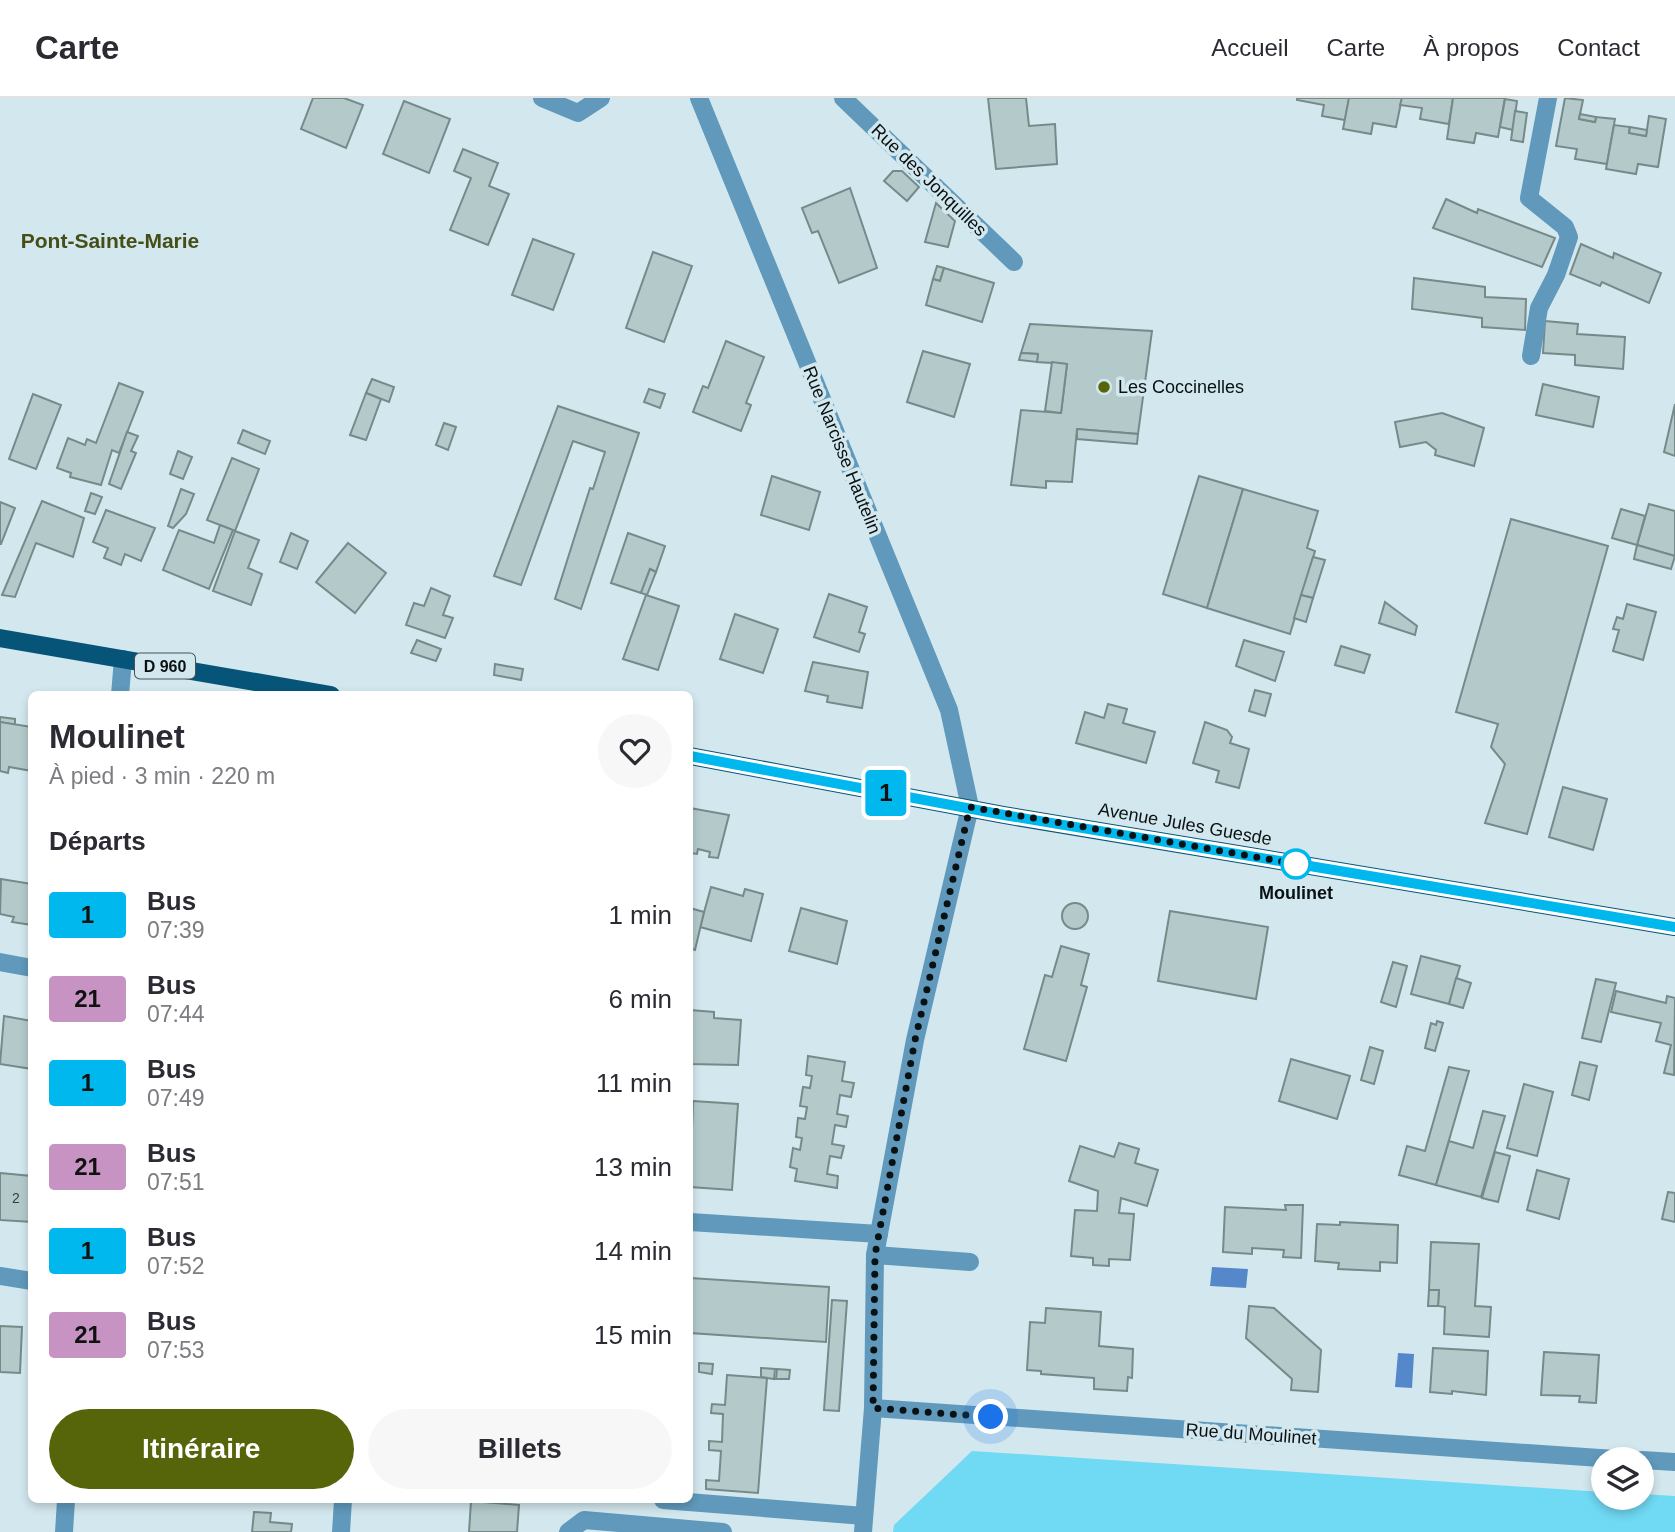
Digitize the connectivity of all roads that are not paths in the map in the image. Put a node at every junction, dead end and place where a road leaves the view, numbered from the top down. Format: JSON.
{"nodes":[{"id":1,"x":542,"y":98,"type":"edge"},
{"id":2,"x":601,"y":98,"type":"edge"},
{"id":3,"x":699,"y":98,"type":"edge"},
{"id":4,"x":844,"y":98,"type":"edge"},
{"id":5,"x":1548,"y":98,"type":"edge"},
{"id":6,"x":1014,"y":262,"type":"dead end"},
{"id":7,"x":1531,"y":356,"type":"dead end"},
{"id":8,"x":0,"y":638,"type":"edge"},
{"id":9,"x":123,"y":659,"type":"junction"},
{"id":10,"x":120,"y":691,"type":"edge"},
{"id":11,"x":308,"y":691,"type":"edge"},
{"id":12,"x":693,"y":757,"type":"edge"},
{"id":13,"x":970,"y":807,"type":"junction"},
{"id":14,"x":1675,"y":927,"type":"edge"},
{"id":15,"x":0,"y":962,"type":"edge"},
{"id":16,"x":28,"y":967,"type":"edge"},
{"id":17,"x":693,"y":1222,"type":"edge"},
{"id":18,"x":879,"y":1234,"type":"junction"},
{"id":19,"x":875,"y":1255,"type":"junction"},
{"id":20,"x":970,"y":1262,"type":"dead end"},
{"id":21,"x":0,"y":1276,"type":"edge"},
{"id":22,"x":28,"y":1280,"type":"edge"},
{"id":23,"x":873,"y":1408,"type":"junction"},
{"id":24,"x":1591,"y":1457,"type":"edge"},
{"id":25,"x":1654,"y":1461,"type":"edge"},
{"id":26,"x":1675,"y":1462,"type":"edge"},
{"id":27,"x":66,"y":1503,"type":"edge"},
{"id":28,"x":343,"y":1503,"type":"edge"},
{"id":29,"x":688,"y":1503,"type":"edge"},
{"id":30,"x":864,"y":1524,"type":"edge"},
{"id":31,"x":64,"y":1532,"type":"edge"},
{"id":32,"x":341,"y":1532,"type":"edge"},
{"id":33,"x":568,"y":1532,"type":"edge"},
{"id":34,"x":723,"y":1532,"type":"edge"}],
"edges":[{"from":1,"to":2,"type":"street"},
{"from":3,"to":13,"type":"street","name":"Rue Narcisse Hautelin"},
{"from":4,"to":6,"type":"street","name":"Rue des Jonquilles"},
{"from":5,"to":7,"type":"street"},
{"from":8,"to":9,"type":"main road","number":"D 960"},
{"from":9,"to":10,"type":"street"},
{"from":9,"to":11,"type":"main road","number":"D 960"},
{"from":12,"to":13,"type":"main road","name":"Avenue Jules Guesde"},
{"from":13,"to":14,"type":"main road","name":"Avenue Jules Guesde"},
{"from":13,"to":18,"type":"street"},
{"from":15,"to":16,"type":"street"},
{"from":17,"to":18,"type":"street"},
{"from":18,"to":19,"type":"street"},
{"from":19,"to":20,"type":"street"},
{"from":19,"to":23,"type":"street"},
{"from":21,"to":22,"type":"street"},
{"from":23,"to":24,"type":"street","name":"Rue du Moulinet"},
{"from":23,"to":30,"type":"street"},
{"from":25,"to":26,"type":"street"},
{"from":27,"to":31,"type":"street"},
{"from":28,"to":32,"type":"street"},
{"from":29,"to":30,"type":"street"},
{"from":33,"to":34,"type":"street"}]}
